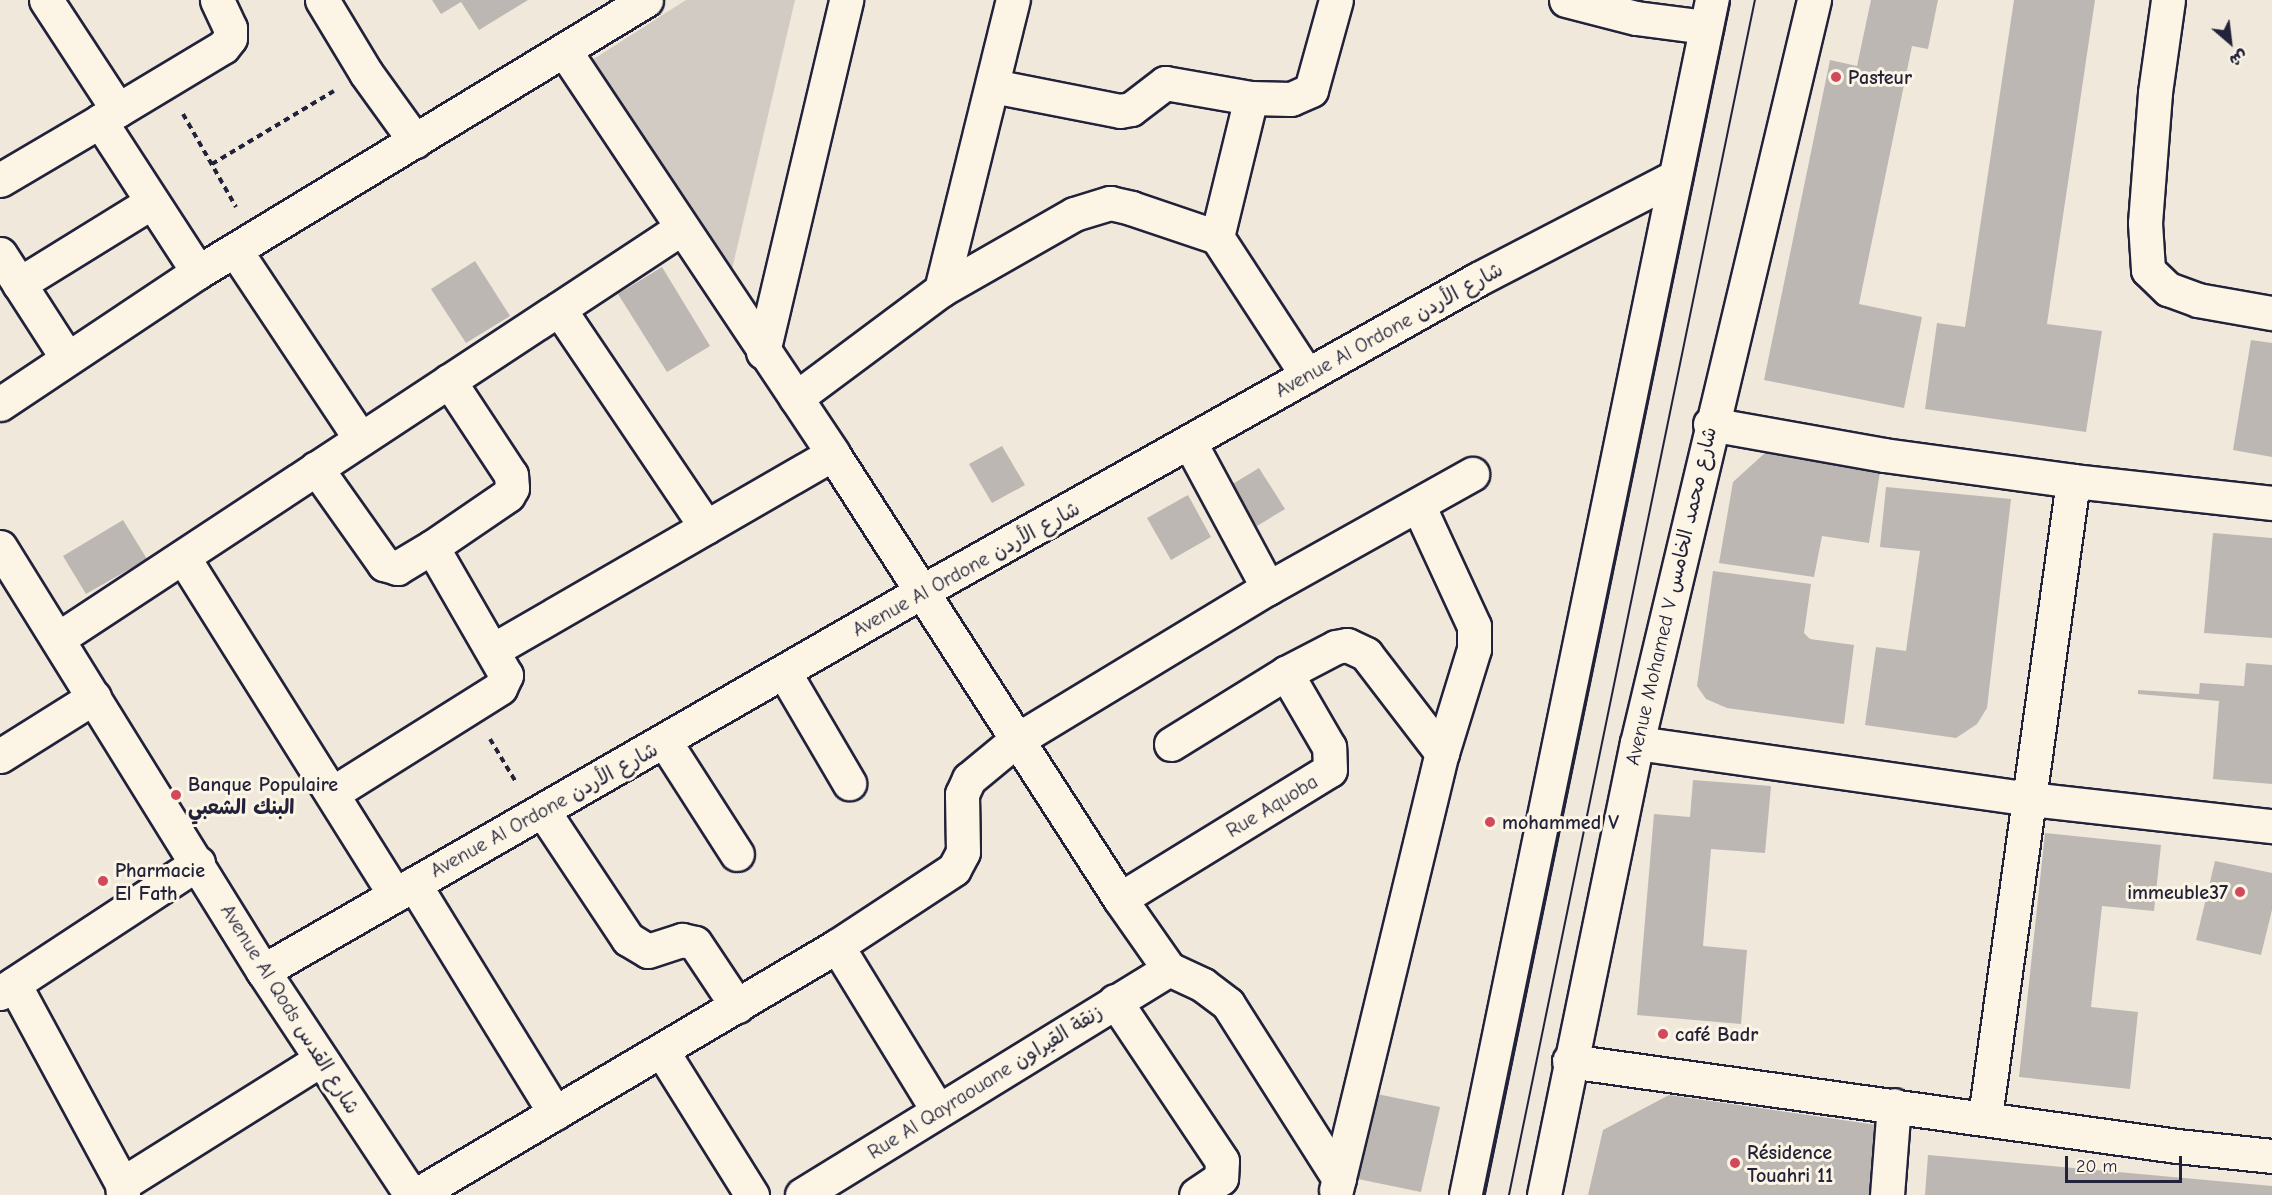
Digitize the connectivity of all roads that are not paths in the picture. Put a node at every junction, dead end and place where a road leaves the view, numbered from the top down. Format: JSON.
{"nodes":[{"id":1,"x":46,"y":0,"type":"edge"},
{"id":2,"x":217,"y":0,"type":"edge"},
{"id":3,"x":322,"y":0,"type":"edge"},
{"id":4,"x":646,"y":0,"type":"edge"},
{"id":5,"x":846,"y":0,"type":"edge"},
{"id":6,"x":1013,"y":0,"type":"edge"},
{"id":7,"x":1336,"y":0,"type":"edge"},
{"id":8,"x":1566,"y":0,"type":"edge"},
{"id":9,"x":1814,"y":0,"type":"edge"},
{"id":10,"x":2168,"y":0,"type":"edge"},
{"id":11,"x":1709,"y":13,"type":"edge"},
{"id":12,"x":564,"y":50,"type":"junction"},
{"id":13,"x":993,"y":86,"type":"junction"},
{"id":14,"x":1251,"y":98,"type":"junction"},
{"id":15,"x":109,"y":116,"type":"junction"},
{"id":16,"x":415,"y":141,"type":"junction"},
{"id":17,"x":1675,"y":177,"type":"junction"},
{"id":18,"x":0,"y":180,"type":"edge"},
{"id":19,"x":152,"y":202,"type":"junction"},
{"id":20,"x":680,"y":229,"type":"junction"},
{"id":21,"x":1217,"y":237,"type":"junction"},
{"id":22,"x":244,"y":245,"type":"junction"},
{"id":23,"x":0,"y":254,"type":"edge"},
{"id":24,"x":198,"y":272,"type":"junction"},
{"id":25,"x":19,"y":284,"type":"junction"},
{"id":26,"x":941,"y":290,"type":"junction"},
{"id":27,"x":559,"y":309,"type":"junction"},
{"id":28,"x":2272,"y":313,"type":"edge"},
{"id":29,"x":763,"y":352,"type":"junction"},
{"id":30,"x":66,"y":358,"type":"junction"},
{"id":31,"x":1307,"y":375,"type":"junction"},
{"id":32,"x":449,"y":381,"type":"junction"},
{"id":33,"x":796,"y":398,"type":"junction"},
{"id":34,"x":0,"y":404,"type":"edge"},
{"id":35,"x":1710,"y":424,"type":"junction"},
{"id":36,"x":360,"y":438,"type":"junction"},
{"id":37,"x":1190,"y":443,"type":"junction"},
{"id":38,"x":833,"y":454,"type":"junction"},
{"id":39,"x":316,"y":468,"type":"junction"},
{"id":40,"x":1472,"y":474,"type":"dead end"},
{"id":41,"x":2073,"y":482,"type":"junction"},
{"id":42,"x":2272,"y":503,"type":"edge"},
{"id":43,"x":1418,"y":505,"type":"junction"},
{"id":44,"x":705,"y":527,"type":"junction"},
{"id":45,"x":0,"y":547,"type":"edge"},
{"id":46,"x":432,"y":547,"type":"junction"},
{"id":47,"x":183,"y":557,"type":"junction"},
{"id":48,"x":1268,"y":588,"type":"junction"},
{"id":49,"x":921,"y":592,"type":"junction"},
{"id":50,"x":59,"y":638,"type":"junction"},
{"id":51,"x":493,"y":650,"type":"junction"},
{"id":52,"x":784,"y":672,"type":"junction"},
{"id":53,"x":1286,"y":673,"type":"junction"},
{"id":54,"x":94,"y":697,"type":"junction"},
{"id":55,"x":1015,"y":741,"type":"junction"},
{"id":56,"x":665,"y":742,"type":"junction"},
{"id":57,"x":1636,"y":743,"type":"junction"},
{"id":58,"x":1171,"y":744,"type":"dead end"},
{"id":59,"x":1442,"y":753,"type":"junction"},
{"id":60,"x":0,"y":756,"type":"edge"},
{"id":61,"x":849,"y":783,"type":"dead end"},
{"id":62,"x":334,"y":792,"type":"junction"},
{"id":63,"x":2030,"y":799,"type":"junction"},
{"id":64,"x":539,"y":813,"type":"junction"},
{"id":65,"x":2272,"y":826,"type":"edge"},
{"id":66,"x":737,"y":854,"type":"dead end"},
{"id":67,"x":198,"y":863,"type":"junction"},
{"id":68,"x":404,"y":889,"type":"junction"},
{"id":69,"x":1120,"y":899,"type":"junction"},
{"id":70,"x":837,"y":946,"type":"junction"},
{"id":71,"x":1169,"y":969,"type":"junction"},
{"id":72,"x":263,"y":971,"type":"junction"},
{"id":73,"x":7,"y":989,"type":"edge"},
{"id":74,"x":1115,"y":1001,"type":"junction"},
{"id":75,"x":737,"y":1006,"type":"junction"},
{"id":76,"x":662,"y":1051,"type":"junction"},
{"id":77,"x":320,"y":1060,"type":"junction"},
{"id":78,"x":1569,"y":1061,"type":"junction"},
{"id":79,"x":1894,"y":1105,"type":"junction"},
{"id":80,"x":938,"y":1111,"type":"junction"},
{"id":81,"x":555,"y":1113,"type":"junction"},
{"id":82,"x":1985,"y":1116,"type":"junction"},
{"id":83,"x":2272,"y":1156,"type":"edge"},
{"id":84,"x":1337,"y":1187,"type":"edge"},
{"id":85,"x":123,"y":1190,"type":"edge"},
{"id":86,"x":411,"y":1195,"type":"edge"},
{"id":87,"x":416,"y":1195,"type":"edge"},
{"id":88,"x":752,"y":1195,"type":"edge"},
{"id":89,"x":802,"y":1195,"type":"edge"},
{"id":90,"x":1196,"y":1195,"type":"edge"},
{"id":91,"x":1466,"y":1195,"type":"edge"},
{"id":92,"x":1544,"y":1195,"type":"edge"},
{"id":93,"x":1887,"y":1195,"type":"edge"}],
"edges":[{"from":1,"to":15,"type":"street"},
{"from":2,"to":15,"type":"street"},
{"from":3,"to":16,"type":"street"},
{"from":4,"to":12,"type":"street"},
{"from":5,"to":29,"type":"street"},
{"from":6,"to":13,"type":"street"},
{"from":7,"to":14,"type":"street"},
{"from":8,"to":11,"type":"street"},
{"from":9,"to":35,"type":"street","name":"Avenue Mohamed V شارع محمد الخامس"},
{"from":10,"to":28,"type":"street"},
{"from":11,"to":17,"type":"street"},
{"from":12,"to":16,"type":"street"},
{"from":12,"to":20,"type":"street"},
{"from":13,"to":14,"type":"street"},
{"from":13,"to":26,"type":"street"},
{"from":14,"to":21,"type":"street"},
{"from":15,"to":18,"type":"street"},
{"from":15,"to":19,"type":"street"},
{"from":16,"to":22,"type":"street"},
{"from":17,"to":31,"type":"street","name":"Avenue Al Ordone شارع الأردن"},
{"from":17,"to":91,"type":"street"},
{"from":19,"to":24,"type":"street"},
{"from":19,"to":25,"type":"street"},
{"from":20,"to":27,"type":"street"},
{"from":20,"to":29,"type":"street"},
{"from":21,"to":26,"type":"street"},
{"from":21,"to":31,"type":"street"},
{"from":22,"to":24,"type":"street"},
{"from":22,"to":36,"type":"street"},
{"from":23,"to":25,"type":"street"},
{"from":24,"to":30,"type":"street"},
{"from":25,"to":30,"type":"street"},
{"from":26,"to":33,"type":"street"},
{"from":27,"to":32,"type":"street"},
{"from":27,"to":44,"type":"street"},
{"from":29,"to":33,"type":"street"},
{"from":30,"to":34,"type":"street"},
{"from":31,"to":37,"type":"street","name":"Avenue Al Ordone شارع الأردن"},
{"from":32,"to":36,"type":"street"},
{"from":32,"to":46,"type":"street"},
{"from":33,"to":38,"type":"street"},
{"from":35,"to":41,"type":"street"},
{"from":35,"to":57,"type":"street","name":"Avenue Mohamed V شارع محمد الخامس"},
{"from":36,"to":39,"type":"street"},
{"from":37,"to":48,"type":"street"},
{"from":37,"to":49,"type":"street","name":"Avenue Al Ordone شارع الأردن"},
{"from":38,"to":44,"type":"street"},
{"from":38,"to":49,"type":"street"},
{"from":39,"to":46,"type":"street"},
{"from":39,"to":47,"type":"street"},
{"from":40,"to":43,"type":"street"},
{"from":41,"to":42,"type":"street"},
{"from":41,"to":63,"type":"street"},
{"from":43,"to":48,"type":"street"},
{"from":43,"to":59,"type":"street"},
{"from":44,"to":51,"type":"street"},
{"from":45,"to":50,"type":"street","name":"Avenue Al Qods شارع القدس"},
{"from":46,"to":51,"type":"street"},
{"from":47,"to":50,"type":"street"},
{"from":47,"to":62,"type":"street"},
{"from":48,"to":55,"type":"street"},
{"from":49,"to":52,"type":"street","name":"Avenue Al Ordone شارع الأردن"},
{"from":49,"to":55,"type":"street"},
{"from":50,"to":54,"type":"street","name":"Avenue Al Qods شارع القدس"},
{"from":51,"to":62,"type":"street"},
{"from":52,"to":56,"type":"street","name":"Avenue Al Ordone شارع الأردن"},
{"from":52,"to":61,"type":"street"},
{"from":53,"to":58,"type":"street"},
{"from":53,"to":59,"type":"street"},
{"from":53,"to":69,"type":"street","name":"Rue Aquoba"},
{"from":54,"to":60,"type":"street"},
{"from":54,"to":67,"type":"street","name":"Avenue Al Qods شارع القدس"},
{"from":55,"to":69,"type":"street"},
{"from":55,"to":70,"type":"street"},
{"from":56,"to":64,"type":"street","name":"Avenue Al Ordone شارع الأردن"},
{"from":56,"to":66,"type":"street"},
{"from":57,"to":63,"type":"street"},
{"from":57,"to":78,"type":"street","name":"Avenue Mohamed V شارع محمد الخامس"},
{"from":59,"to":84,"type":"street"},
{"from":62,"to":68,"type":"street"},
{"from":63,"to":65,"type":"street"},
{"from":63,"to":82,"type":"street"},
{"from":64,"to":68,"type":"street","name":"Avenue Al Ordone شارع الأردن"},
{"from":64,"to":75,"type":"street"},
{"from":67,"to":72,"type":"street","name":"Avenue Al Qods شارع القدس"},
{"from":67,"to":73,"type":"street"},
{"from":68,"to":72,"type":"street","name":"Avenue Al Ordone شارع الأردن"},
{"from":68,"to":81,"type":"street"},
{"from":69,"to":71,"type":"street"},
{"from":70,"to":75,"type":"street"},
{"from":70,"to":80,"type":"street"},
{"from":71,"to":74,"type":"street","name":"Rue Al Qayraouane زنقة القيراون"},
{"from":71,"to":84,"type":"street"},
{"from":72,"to":77,"type":"street","name":"Avenue Al Qods شارع القدس"},
{"from":73,"to":85,"type":"street"},
{"from":74,"to":80,"type":"street","name":"Rue Al Qayraouane زنقة القيراون"},
{"from":74,"to":90,"type":"street"},
{"from":75,"to":76,"type":"street"},
{"from":76,"to":81,"type":"street"},
{"from":76,"to":88,"type":"street"},
{"from":77,"to":85,"type":"street"},
{"from":77,"to":86,"type":"street","name":"Avenue Al Qods شارع القدس"},
{"from":78,"to":79,"type":"street"},
{"from":78,"to":92,"type":"street","name":"Avenue Mohamed V شارع محمد الخامس"},
{"from":79,"to":82,"type":"street"},
{"from":79,"to":93,"type":"street"},
{"from":80,"to":89,"type":"street","name":"Rue Al Qayraouane زنقة القيراون"},
{"from":81,"to":87,"type":"street"},
{"from":82,"to":83,"type":"street"}]}
